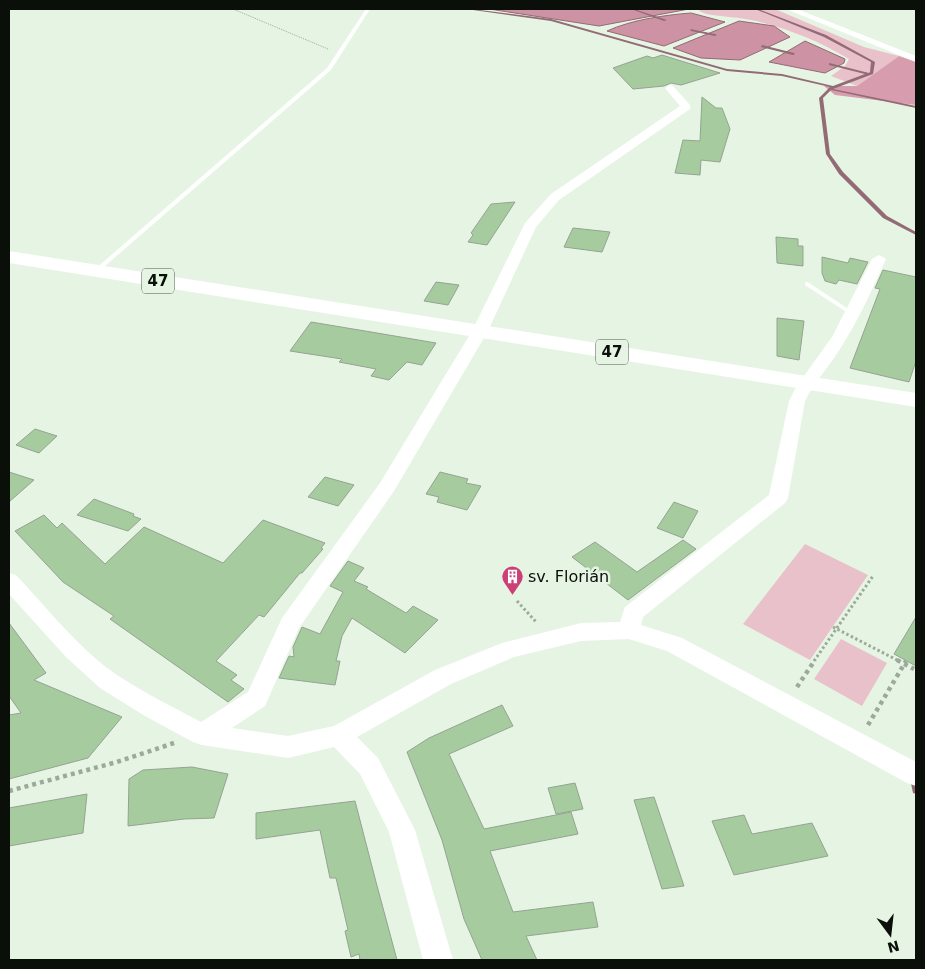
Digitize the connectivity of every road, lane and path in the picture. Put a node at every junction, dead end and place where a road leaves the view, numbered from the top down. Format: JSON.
{"nodes":[{"id":1,"x":232,"y":9,"type":"edge"},
{"id":2,"x":368,"y":9,"type":"edge"},
{"id":3,"x":790,"y":9,"type":"edge"},
{"id":4,"x":340,"y":55,"type":"junction"},
{"id":5,"x":916,"y":59,"type":"edge"},
{"id":6,"x":670,"y":88,"type":"dead end"},
{"id":7,"x":9,"y":258,"type":"edge"},
{"id":8,"x":879,"y":259,"type":"dead end"},
{"id":9,"x":96,"y":271,"type":"junction"},
{"id":10,"x":807,"y":284,"type":"dead end"},
{"id":11,"x":853,"y":314,"type":"junction"},
{"id":12,"x":480,"y":331,"type":"junction"},
{"id":13,"x":807,"y":383,"type":"junction"},
{"id":14,"x":916,"y":400,"type":"edge"},
{"id":15,"x":873,"y":576,"type":"dead end"},
{"id":16,"x":9,"y":581,"type":"edge"},
{"id":17,"x":517,"y":601,"type":"dead end"},
{"id":18,"x":835,"y":628,"type":"junction"},
{"id":19,"x":629,"y":630,"type":"junction"},
{"id":20,"x":551,"y":639,"type":"junction"},
{"id":21,"x":905,"y":662,"type":"junction"},
{"id":22,"x":914,"y":669,"type":"dead end"},
{"id":23,"x":786,"y":704,"type":"junction"},
{"id":24,"x":202,"y":734,"type":"junction"},
{"id":25,"x":339,"y":735,"type":"junction"},
{"id":26,"x":857,"y":743,"type":"junction"},
{"id":27,"x":916,"y":775,"type":"edge"},
{"id":28,"x":9,"y":791,"type":"edge"},
{"id":29,"x":438,"y":960,"type":"edge"}],
"edges":[{"from":1,"to":4,"type":"path"},
{"from":2,"to":4,"type":"lane"},
{"from":3,"to":5,"type":"street"},
{"from":4,"to":9,"type":"lane"},
{"from":6,"to":12,"type":"street"},
{"from":7,"to":9,"type":"main road","number":"47"},
{"from":8,"to":11,"type":"street"},
{"from":9,"to":12,"type":"main road","number":"47"},
{"from":10,"to":11,"type":"lane"},
{"from":11,"to":13,"type":"street"},
{"from":12,"to":13,"type":"main road","number":"47"},
{"from":12,"to":24,"type":"street"},
{"from":13,"to":14,"type":"main road","number":"47"},
{"from":13,"to":19,"type":"street"},
{"from":15,"to":18,"type":"path"},
{"from":16,"to":24,"type":"street"},
{"from":17,"to":20,"type":"path"},
{"from":18,"to":21,"type":"path"},
{"from":18,"to":23,"type":"path"},
{"from":19,"to":20,"type":"street"},
{"from":19,"to":23,"type":"street"},
{"from":20,"to":25,"type":"street"},
{"from":21,"to":22,"type":"path"},
{"from":21,"to":26,"type":"path"},
{"from":23,"to":26,"type":"street"},
{"from":24,"to":25,"type":"street"},
{"from":24,"to":28,"type":"path"},
{"from":25,"to":29,"type":"street"},
{"from":26,"to":27,"type":"street"}]}
